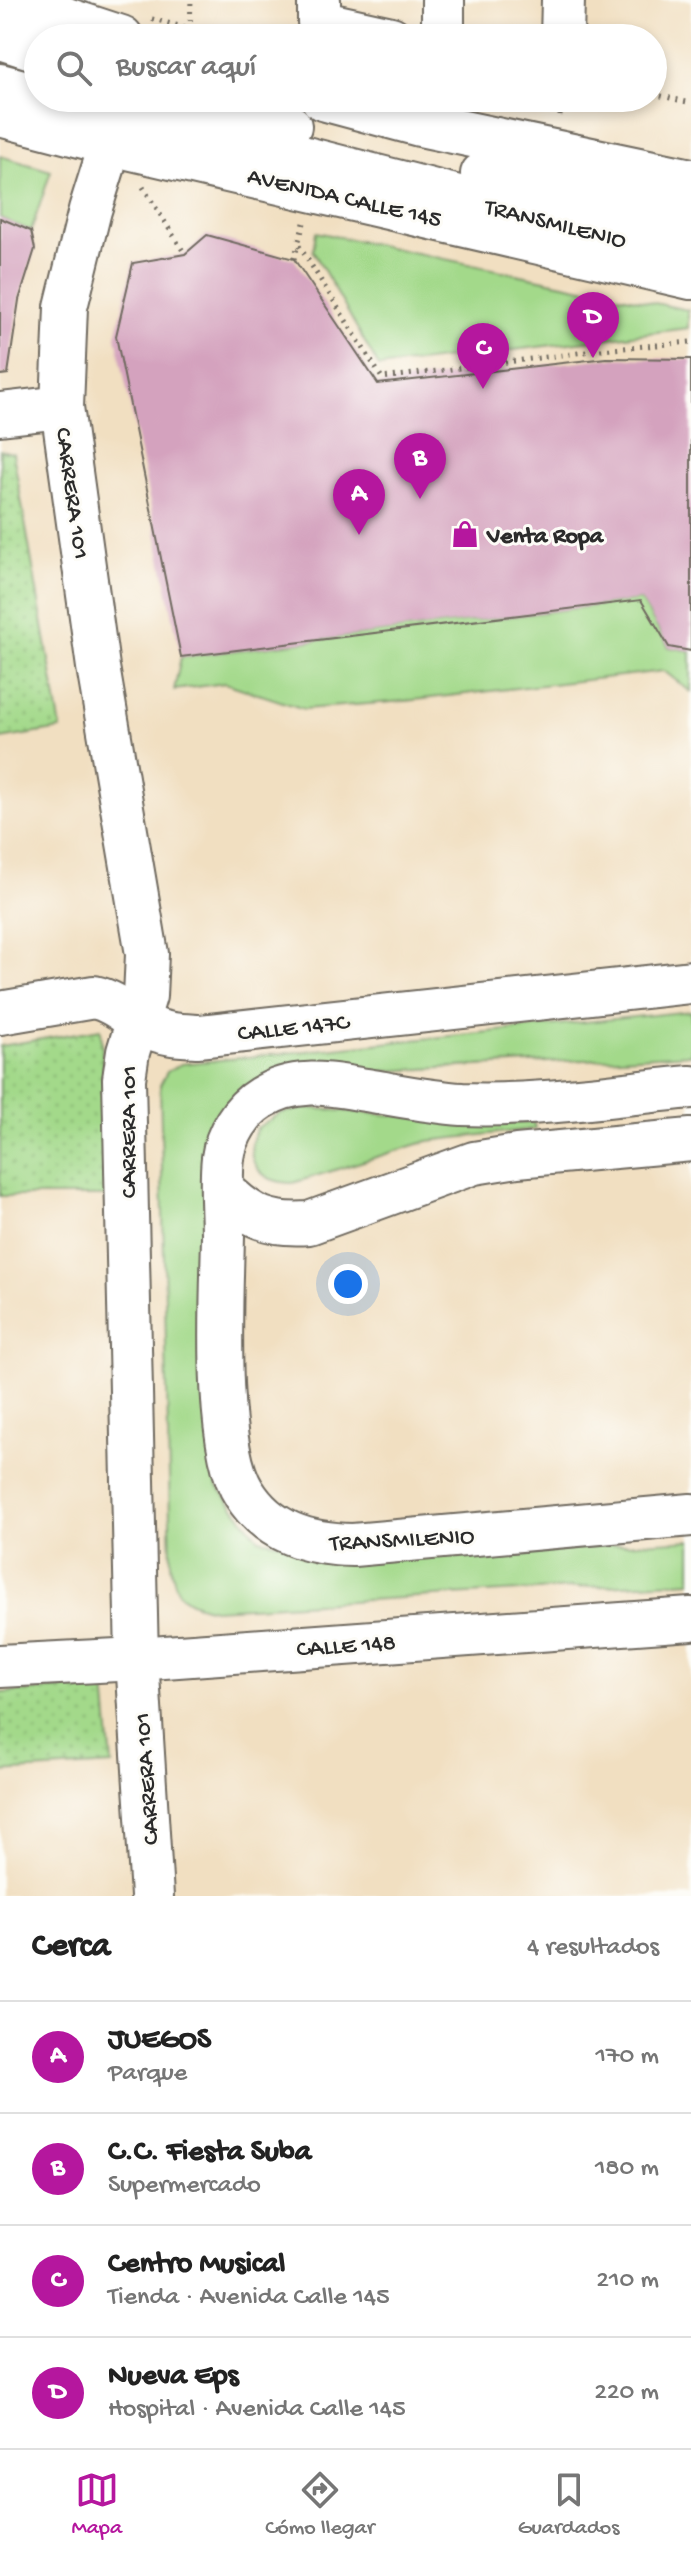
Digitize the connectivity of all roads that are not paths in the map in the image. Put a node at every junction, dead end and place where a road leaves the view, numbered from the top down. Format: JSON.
{"nodes":[{"id":1,"x":443,"y":0,"type":"edge"},
{"id":2,"x":563,"y":0,"type":"edge"},
{"id":3,"x":319,"y":11,"type":"edge"},
{"id":4,"x":354,"y":24,"type":"edge"},
{"id":5,"x":443,"y":24,"type":"edge"},
{"id":6,"x":562,"y":24,"type":"edge"},
{"id":7,"x":0,"y":85,"type":"edge"},
{"id":8,"x":24,"y":91,"type":"edge"},
{"id":9,"x":112,"y":112,"type":"edge"},
{"id":10,"x":244,"y":112,"type":"edge"},
{"id":11,"x":375,"y":112,"type":"edge"},
{"id":12,"x":0,"y":114,"type":"edge"},
{"id":13,"x":123,"y":160,"type":"junction"},
{"id":14,"x":691,"y":181,"type":"edge"},
{"id":15,"x":691,"y":223,"type":"edge"},
{"id":16,"x":691,"y":254,"type":"edge"},
{"id":17,"x":691,"y":277,"type":"edge"},
{"id":18,"x":62,"y":407,"type":"junction"},
{"id":19,"x":0,"y":414,"type":"edge"},
{"id":20,"x":691,"y":982,"type":"edge"},
{"id":21,"x":0,"y":1013,"type":"edge"},
{"id":22,"x":138,"y":1020,"type":"junction"},
{"id":23,"x":691,"y":1087,"type":"edge"},
{"id":24,"x":691,"y":1140,"type":"edge"},
{"id":25,"x":223,"y":1190,"type":"junction"},
{"id":26,"x":691,"y":1515,"type":"edge"},
{"id":27,"x":691,"y":1619,"type":"edge"},
{"id":28,"x":137,"y":1659,"type":"junction"},
{"id":29,"x":0,"y":1666,"type":"edge"},
{"id":30,"x":152,"y":1896,"type":"edge"}],
"edges":[{"from":1,"to":5,"type":"street"},
{"from":2,"to":6,"type":"street"},
{"from":3,"to":4,"type":"street"},
{"from":7,"to":8,"type":"street"},
{"from":9,"to":16,"type":"street","name":"TRANSMILENIO"},
{"from":10,"to":15,"type":"street","name":"TRANSMILENIO"},
{"from":11,"to":14,"type":"main road"},
{"from":12,"to":13,"type":"main road","name":"AVENIDA CALLE 145"},
{"from":13,"to":17,"type":"main road","name":"AVENIDA CALLE 145"},
{"from":13,"to":18,"type":"street","name":"CARRERA 101"},
{"from":18,"to":19,"type":"street"},
{"from":18,"to":22,"type":"street","name":"CARRERA 101"},
{"from":20,"to":22,"type":"street","name":"CALLE 147C"},
{"from":21,"to":22,"type":"street","name":"CALLE 147C"},
{"from":22,"to":28,"type":"street","name":"CARRERA 101"},
{"from":23,"to":25,"type":"street","name":"TRANSMILENIO"},
{"from":24,"to":25,"type":"street"},
{"from":25,"to":26,"type":"street","name":"TRANSMILENIO"},
{"from":27,"to":28,"type":"street","name":"CALLE 148"},
{"from":28,"to":29,"type":"street","name":"CALLE 148"},
{"from":28,"to":30,"type":"street","name":"CARRERA 101"}]}
